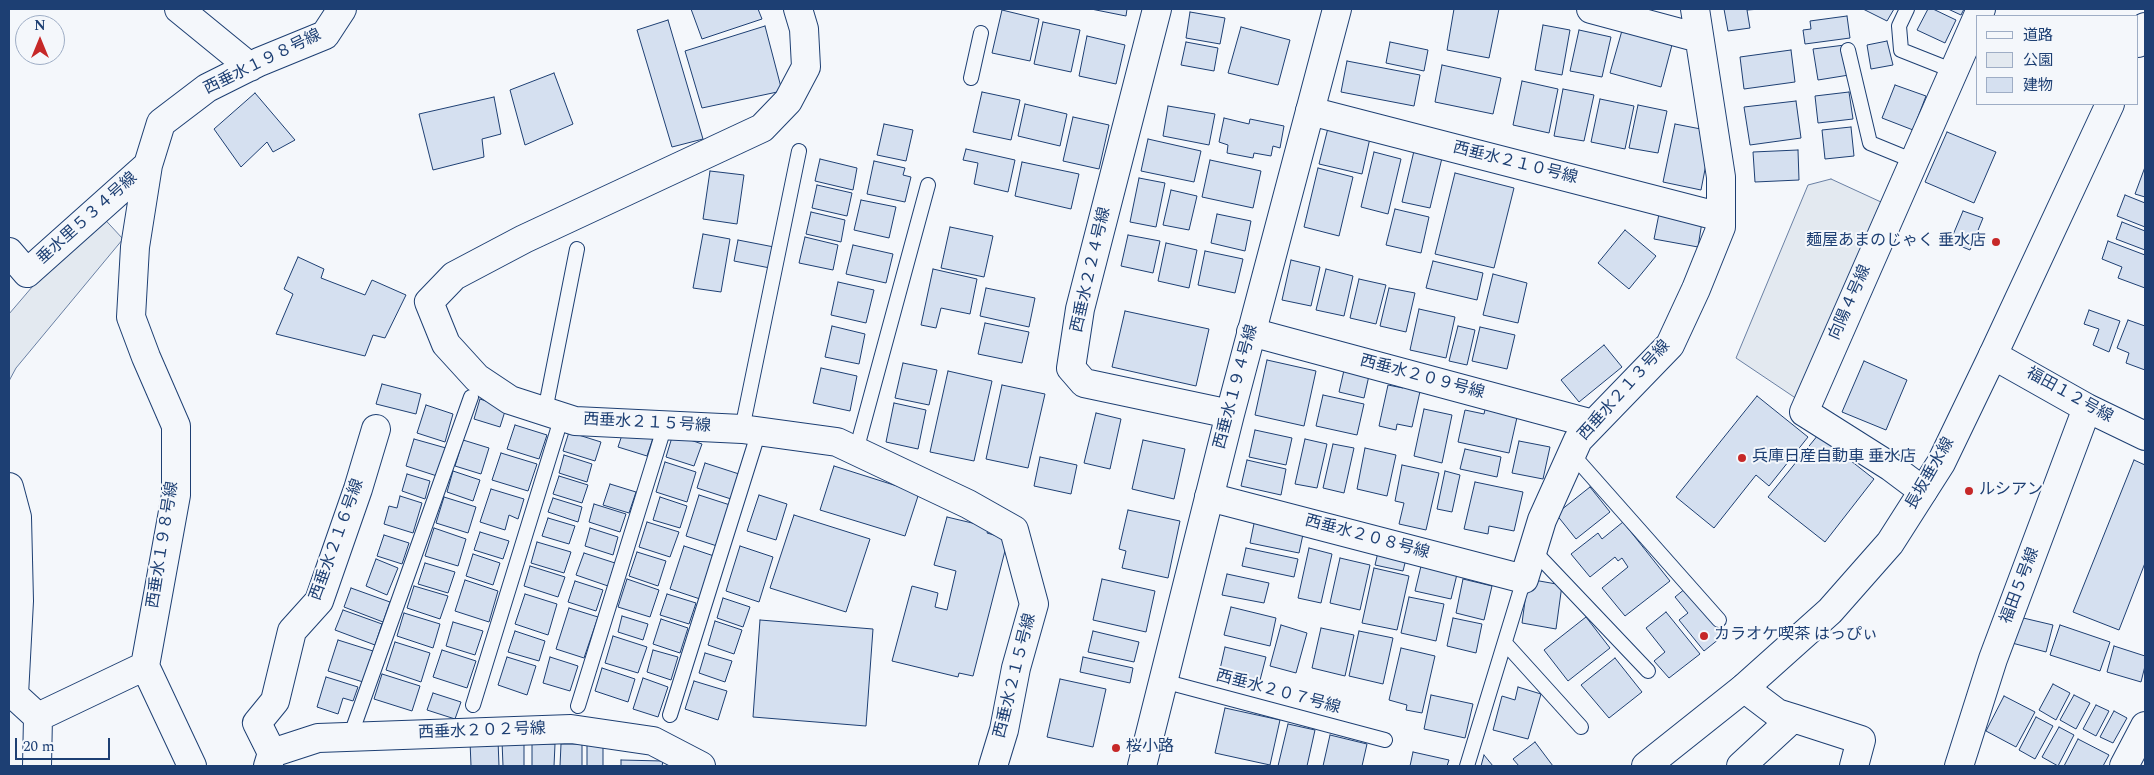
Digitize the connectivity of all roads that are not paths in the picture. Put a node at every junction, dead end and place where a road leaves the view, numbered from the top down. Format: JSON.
{"nodes":[{"id":1,"x":179,"y":9,"type":"edge"},
{"id":2,"x":342,"y":9,"type":"edge"},
{"id":3,"x":798,"y":9,"type":"edge"},
{"id":4,"x":1156,"y":9,"type":"edge"},
{"id":5,"x":1337,"y":9,"type":"edge"},
{"id":6,"x":1591,"y":9,"type":"edge"},
{"id":7,"x":1695,"y":9,"type":"edge"},
{"id":8,"x":1907,"y":9,"type":"edge"},
{"id":9,"x":1976,"y":20,"type":"edge"},
{"id":10,"x":2145,"y":27,"type":"edge"},
{"id":11,"x":981,"y":33,"type":"dead end"},
{"id":12,"x":1700,"y":38,"type":"junction"},
{"id":13,"x":2139,"y":41,"type":"edge"},
{"id":14,"x":1848,"y":50,"type":"dead end"},
{"id":15,"x":250,"y":66,"type":"junction"},
{"id":16,"x":1954,"y":71,"type":"junction"},
{"id":17,"x":971,"y":78,"type":"dead end"},
{"id":18,"x":2110,"y":105,"type":"edge"},
{"id":19,"x":1310,"y":111,"type":"junction"},
{"id":20,"x":799,"y":151,"type":"dead end"},
{"id":21,"x":1914,"y":161,"type":"junction"},
{"id":22,"x":148,"y":165,"type":"junction"},
{"id":23,"x":928,"y":186,"type":"dead end"},
{"id":24,"x":1721,"y":217,"type":"junction"},
{"id":25,"x":577,"y":249,"type":"dead end"},
{"id":26,"x":9,"y":252,"type":"edge"},
{"id":27,"x":1251,"y":332,"type":"junction"},
{"id":28,"x":1993,"y":355,"type":"junction"},
{"id":29,"x":471,"y":396,"type":"dead end"},
{"id":30,"x":2087,"y":408,"type":"junction"},
{"id":31,"x":554,"y":414,"type":"junction"},
{"id":32,"x":1230,"y":414,"type":"junction"},
{"id":33,"x":1592,"y":424,"type":"junction"},
{"id":34,"x":665,"y":425,"type":"junction"},
{"id":35,"x":376,"y":429,"type":"dead end"},
{"id":36,"x":750,"y":430,"type":"junction"},
{"id":37,"x":2145,"y":436,"type":"edge"},
{"id":38,"x":856,"y":451,"type":"junction"},
{"id":39,"x":1572,"y":454,"type":"junction"},
{"id":40,"x":9,"y":487,"type":"edge"},
{"id":41,"x":1923,"y":491,"type":"junction"},
{"id":42,"x":1209,"y":497,"type":"junction"},
{"id":43,"x":1533,"y":550,"type":"junction"},
{"id":44,"x":1524,"y":579,"type":"junction"},
{"id":45,"x":1719,"y":620,"type":"dead end"},
{"id":46,"x":1505,"y":643,"type":"junction"},
{"id":47,"x":145,"y":666,"type":"junction"},
{"id":48,"x":1648,"y":671,"type":"dead end"},
{"id":49,"x":1163,"y":681,"type":"junction"},
{"id":50,"x":1744,"y":688,"type":"junction"},
{"id":51,"x":12,"y":695,"type":"edge"},
{"id":52,"x":473,"y":705,"type":"dead end"},
{"id":53,"x":578,"y":706,"type":"dead end"},
{"id":54,"x":670,"y":714,"type":"dead end"},
{"id":55,"x":38,"y":717,"type":"junction"},
{"id":56,"x":1793,"y":718,"type":"junction"},
{"id":57,"x":2145,"y":726,"type":"edge"},
{"id":58,"x":1581,"y":727,"type":"dead end"},
{"id":59,"x":350,"y":737,"type":"junction"},
{"id":60,"x":1385,"y":740,"type":"dead end"},
{"id":61,"x":270,"y":760,"type":"edge"},
{"id":62,"x":37,"y":766,"type":"edge"},
{"id":63,"x":192,"y":766,"type":"edge"},
{"id":64,"x":702,"y":766,"type":"edge"},
{"id":65,"x":993,"y":766,"type":"edge"},
{"id":66,"x":1142,"y":766,"type":"edge"},
{"id":67,"x":1467,"y":766,"type":"edge"},
{"id":68,"x":1646,"y":766,"type":"edge"},
{"id":69,"x":1741,"y":766,"type":"edge"},
{"id":70,"x":1854,"y":766,"type":"edge"},
{"id":71,"x":1959,"y":766,"type":"edge"},
{"id":72,"x":2124,"y":766,"type":"edge"}],
"edges":[{"from":1,"to":15,"type":"street"},
{"from":2,"to":15,"type":"street","name":"西垂水１９８号線"},
{"from":3,"to":31,"type":"street","name":"西垂水２１５号線"},
{"from":4,"to":32,"type":"street","name":"西垂水２２４号線"},
{"from":5,"to":19,"type":"street","name":"西垂水１９４号線"},
{"from":6,"to":12,"type":"street"},
{"from":7,"to":12,"type":"street","name":"西垂水２１３号線"},
{"from":8,"to":16,"type":"lane"},
{"from":9,"to":16,"type":"street","name":"向陽４号線"},
{"from":10,"to":13,"type":"street"},
{"from":11,"to":17,"type":"lane"},
{"from":12,"to":24,"type":"street","name":"西垂水２１３号線"},
{"from":14,"to":21,"type":"lane"},
{"from":15,"to":22,"type":"street","name":"西垂水１９８号線"},
{"from":16,"to":21,"type":"street","name":"向陽４号線"},
{"from":18,"to":28,"type":"street","name":"長坂垂水線"},
{"from":19,"to":24,"type":"street","name":"西垂水２１０号線"},
{"from":19,"to":27,"type":"street","name":"西垂水１９４号線"},
{"from":20,"to":36,"type":"lane"},
{"from":21,"to":41,"type":"street","name":"向陽４号線"},
{"from":22,"to":26,"type":"street","name":"垂水里５３４号線"},
{"from":22,"to":47,"type":"street","name":"西垂水１９８号線"},
{"from":23,"to":38,"type":"lane"},
{"from":24,"to":33,"type":"street","name":"西垂水２１３号線"},
{"from":25,"to":31,"type":"lane"},
{"from":27,"to":32,"type":"street","name":"西垂水１９４号線"},
{"from":27,"to":33,"type":"street","name":"西垂水２０９号線"},
{"from":28,"to":30,"type":"street","name":"福田１２号線"},
{"from":28,"to":41,"type":"street","name":"長坂垂水線"},
{"from":29,"to":59,"type":"lane"},
{"from":30,"to":37,"type":"street","name":"福田１２号線"},
{"from":30,"to":71,"type":"street","name":"福田５号線"},
{"from":31,"to":34,"type":"street","name":"西垂水２１５号線"},
{"from":31,"to":52,"type":"lane"},
{"from":32,"to":42,"type":"street","name":"西垂水１９４号線"},
{"from":33,"to":39,"type":"street","name":"西垂水２１３号線"},
{"from":34,"to":36,"type":"street","name":"西垂水２１５号線"},
{"from":34,"to":53,"type":"lane"},
{"from":35,"to":61,"type":"street","name":"西垂水２１６号線"},
{"from":36,"to":38,"type":"street","name":"西垂水２１５号線"},
{"from":36,"to":54,"type":"lane"},
{"from":38,"to":65,"type":"street","name":"西垂水２１５号線"},
{"from":39,"to":43,"type":"street","name":"西垂水２１３号線"},
{"from":39,"to":45,"type":"lane"},
{"from":40,"to":51,"type":"street"},
{"from":41,"to":50,"type":"street","name":"長坂垂水線"},
{"from":42,"to":44,"type":"street","name":"西垂水２０８号線"},
{"from":42,"to":49,"type":"street","name":"西垂水１９４号線"},
{"from":43,"to":44,"type":"street","name":"西垂水２１３号線"},
{"from":43,"to":48,"type":"lane"},
{"from":44,"to":46,"type":"lane","name":"西垂水２１３号線"},
{"from":46,"to":58,"type":"lane"},
{"from":46,"to":67,"type":"lane","name":"西垂水２１３号線"},
{"from":47,"to":55,"type":"street"},
{"from":47,"to":63,"type":"street"},
{"from":49,"to":60,"type":"lane","name":"西垂水２０７号線"},
{"from":49,"to":66,"type":"street","name":"西垂水１９４号線"},
{"from":50,"to":56,"type":"street"},
{"from":50,"to":68,"type":"street","name":"長坂垂水線"},
{"from":51,"to":55,"type":"street"},
{"from":55,"to":62,"type":"street"},
{"from":56,"to":69,"type":"street"},
{"from":56,"to":70,"type":"street"},
{"from":57,"to":72,"type":"street"},
{"from":59,"to":61,"type":"street","name":"西垂水２０２号線"},
{"from":59,"to":64,"type":"street","name":"西垂水２０２号線"}]}
